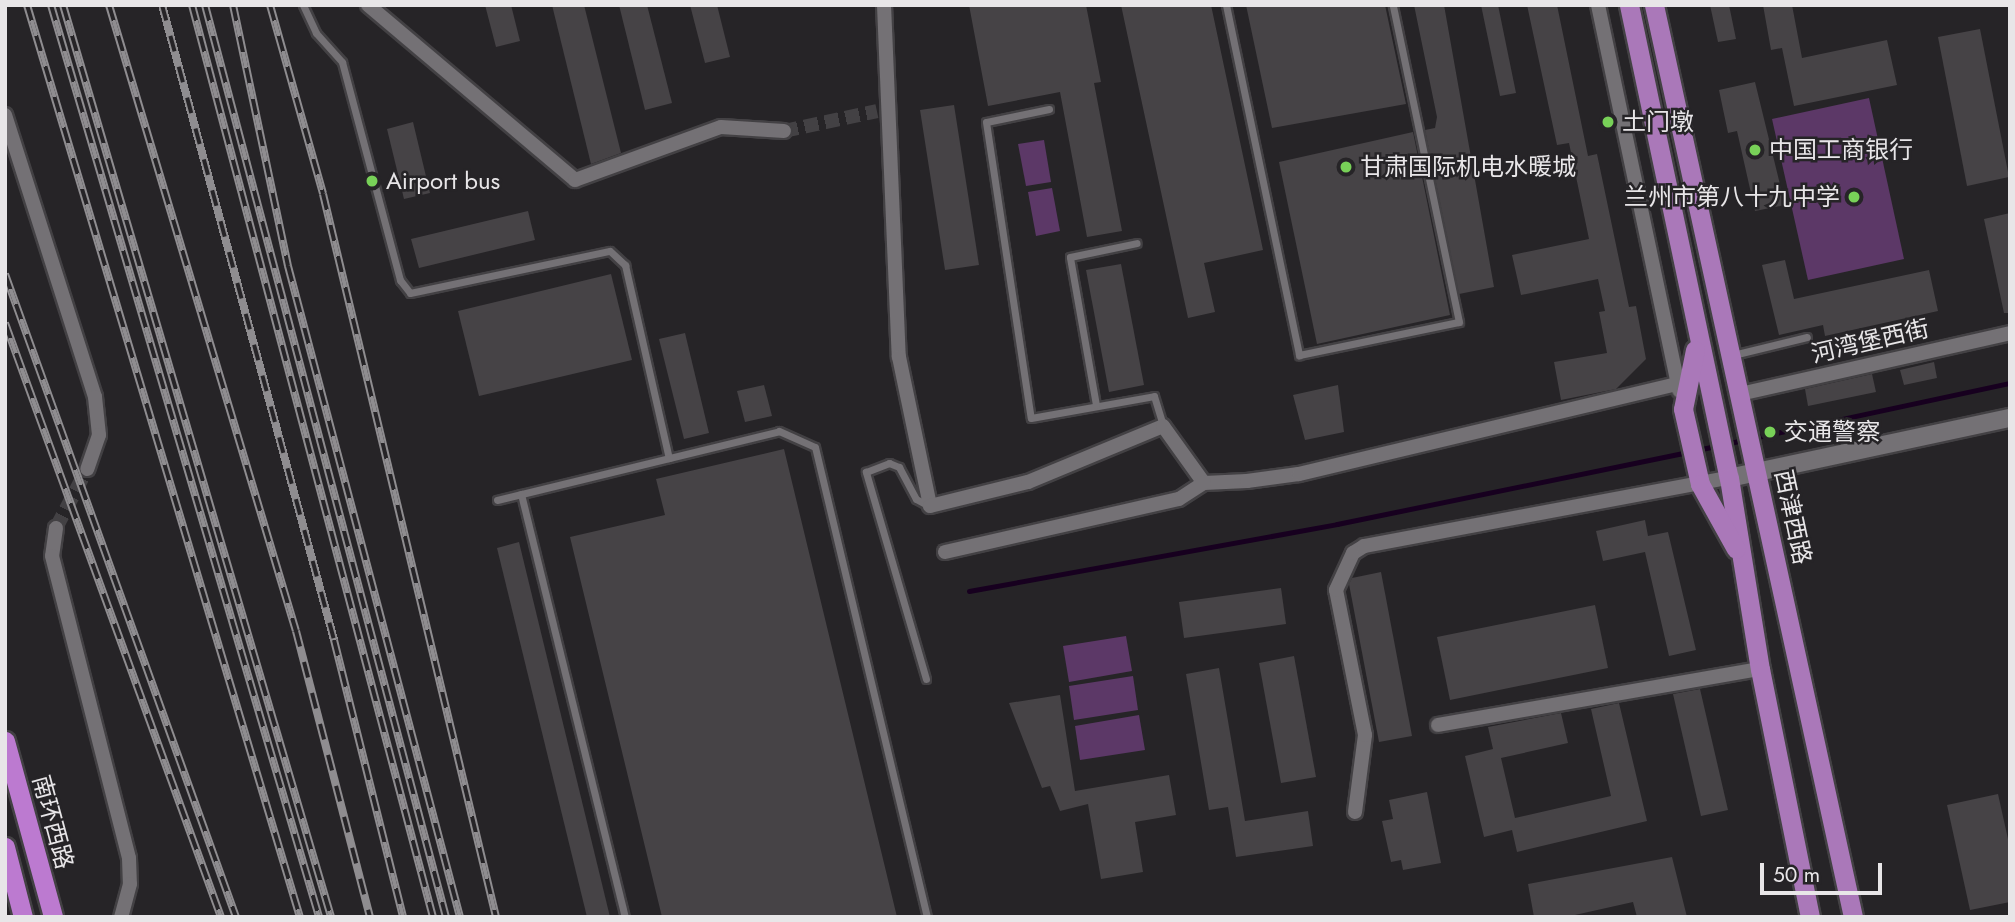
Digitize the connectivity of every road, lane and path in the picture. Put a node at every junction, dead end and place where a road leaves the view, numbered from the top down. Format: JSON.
{"nodes":[{"id":1,"x":303,"y":5,"type":"edge"},
{"id":2,"x":368,"y":5,"type":"edge"},
{"id":3,"x":884,"y":5,"type":"edge"},
{"id":4,"x":1226,"y":5,"type":"edge"},
{"id":5,"x":1393,"y":5,"type":"edge"},
{"id":6,"x":1598,"y":5,"type":"edge"},
{"id":7,"x":1629,"y":5,"type":"edge"},
{"id":8,"x":1654,"y":5,"type":"edge"},
{"id":9,"x":1049,"y":109,"type":"dead end"},
{"id":10,"x":5,"y":115,"type":"edge"},
{"id":11,"x":784,"y":131,"type":"tunnel mouth"},
{"id":12,"x":1138,"y":243,"type":"dead end"},
{"id":13,"x":2010,"y":333,"type":"edge"},
{"id":14,"x":1807,"y":337,"type":"dead end"},
{"id":15,"x":1697,"y":342,"type":"junction"},
{"id":16,"x":1732,"y":355,"type":"junction"},
{"id":17,"x":1678,"y":384,"type":"junction"},
{"id":18,"x":1743,"y":402,"type":"junction"},
{"id":19,"x":1096,"y":405,"type":"junction"},
{"id":20,"x":1684,"y":409,"type":"junction"},
{"id":21,"x":2010,"y":418,"type":"edge"},
{"id":22,"x":1163,"y":426,"type":"junction"},
{"id":23,"x":669,"y":458,"type":"junction"},
{"id":24,"x":1757,"y":466,"type":"junction"},
{"id":25,"x":87,"y":469,"type":"tunnel mouth"},
{"id":26,"x":1727,"y":472,"type":"junction"},
{"id":27,"x":1204,"y":483,"type":"junction"},
{"id":28,"x":1700,"y":484,"type":"junction"},
{"id":29,"x":521,"y":494,"type":"junction"},
{"id":30,"x":497,"y":500,"type":"dead end"},
{"id":31,"x":930,"y":506,"type":"junction"},
{"id":32,"x":56,"y":527,"type":"tunnel mouth"},
{"id":33,"x":945,"y":552,"type":"dead end"},
{"id":34,"x":1742,"y":562,"type":"junction"},
{"id":35,"x":1760,"y":669,"type":"junction"},
{"id":36,"x":926,"y":679,"type":"dead end"},
{"id":37,"x":1438,"y":725,"type":"dead end"},
{"id":38,"x":5,"y":741,"type":"edge"},
{"id":39,"x":1355,"y":812,"type":"dead end"},
{"id":40,"x":5,"y":847,"type":"edge"},
{"id":41,"x":23,"y":917,"type":"edge"},
{"id":42,"x":53,"y":917,"type":"edge"},
{"id":43,"x":121,"y":917,"type":"edge"},
{"id":44,"x":625,"y":917,"type":"edge"},
{"id":45,"x":928,"y":917,"type":"edge"},
{"id":46,"x":1810,"y":917,"type":"edge"},
{"id":47,"x":1853,"y":917,"type":"edge"}],
"edges":[{"from":1,"to":23,"type":"lane"},
{"from":2,"to":11,"type":"street"},
{"from":3,"to":31,"type":"street"},
{"from":4,"to":5,"type":"lane"},
{"from":6,"to":17,"type":"street"},
{"from":7,"to":15,"type":"main road"},
{"from":8,"to":16,"type":"main road","name":"西津西路"},
{"from":9,"to":19,"type":"lane"},
{"from":10,"to":25,"type":"street"},
{"from":12,"to":19,"type":"lane"},
{"from":13,"to":18,"type":"street","name":"河湾堡西街"},
{"from":14,"to":16,"type":"lane"},
{"from":15,"to":20,"type":"main road"},
{"from":15,"to":26,"type":"main road"},
{"from":16,"to":18,"type":"main road","name":"西津西路"},
{"from":17,"to":20,"type":"street"},
{"from":17,"to":27,"type":"street"},
{"from":18,"to":24,"type":"main road","name":"西津西路"},
{"from":19,"to":22,"type":"lane"},
{"from":20,"to":28,"type":"main road"},
{"from":21,"to":24,"type":"street"},
{"from":22,"to":27,"type":"street"},
{"from":22,"to":31,"type":"street"},
{"from":23,"to":29,"type":"lane"},
{"from":23,"to":45,"type":"lane"},
{"from":24,"to":26,"type":"street"},
{"from":24,"to":47,"type":"main road","name":"西津西路"},
{"from":26,"to":28,"type":"street"},
{"from":26,"to":34,"type":"main road"},
{"from":27,"to":33,"type":"street"},
{"from":28,"to":34,"type":"main road"},
{"from":28,"to":39,"type":"street"},
{"from":29,"to":30,"type":"lane"},
{"from":29,"to":44,"type":"lane"},
{"from":31,"to":36,"type":"lane"},
{"from":32,"to":43,"type":"street"},
{"from":34,"to":35,"type":"main road"},
{"from":35,"to":37,"type":"street"},
{"from":35,"to":46,"type":"main road"},
{"from":38,"to":42,"type":"highway","name":"南环西路"},
{"from":40,"to":41,"type":"highway"}]}
